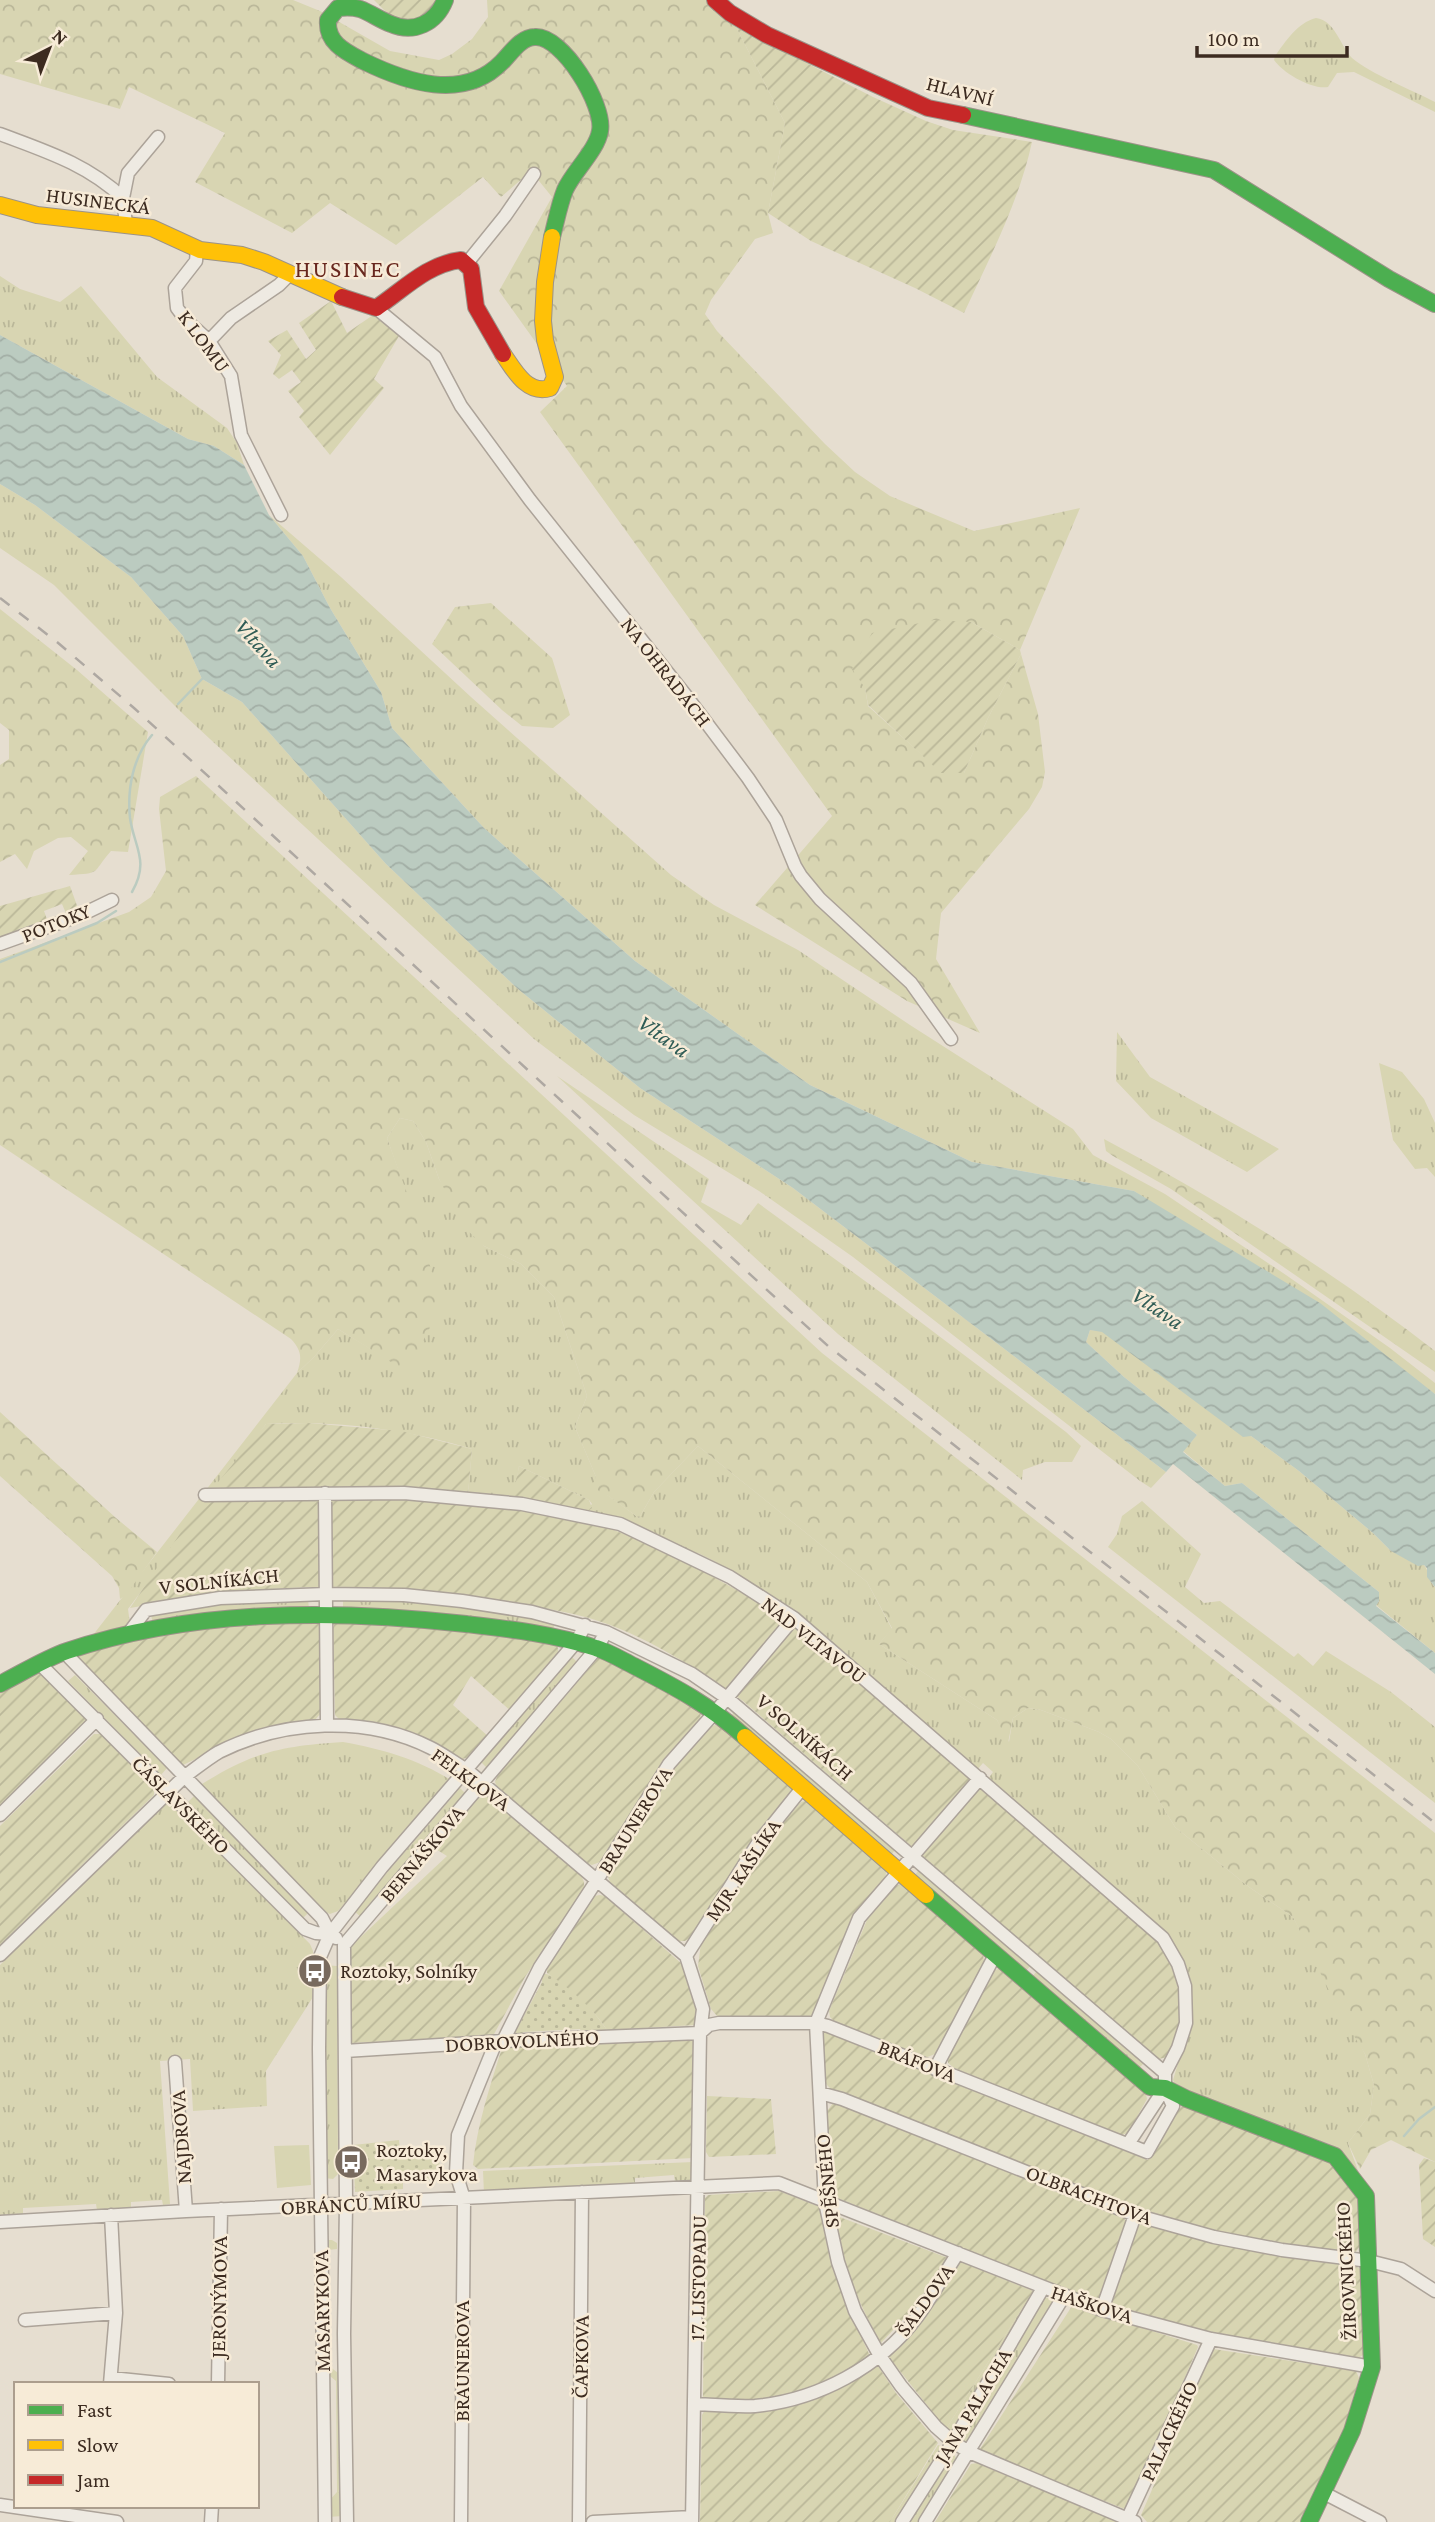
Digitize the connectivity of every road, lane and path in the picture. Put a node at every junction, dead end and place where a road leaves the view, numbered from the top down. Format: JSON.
{"nodes":[{"id":1,"x":444,"y":0,"type":"edge"},
{"id":2,"x":715,"y":0,"type":"edge"},
{"id":3,"x":0,"y":134,"type":"edge"},
{"id":4,"x":158,"y":137,"type":"dead end"},
{"id":5,"x":534,"y":174,"type":"dead end"},
{"id":6,"x":123,"y":198,"type":"junction"},
{"id":7,"x":0,"y":205,"type":"edge"},
{"id":8,"x":126,"y":224,"type":"junction"},
{"id":9,"x":197,"y":249,"type":"junction"},
{"id":10,"x":467,"y":263,"type":"junction"},
{"id":11,"x":291,"y":273,"type":"junction"},
{"id":12,"x":1435,"y":304,"type":"edge"},
{"id":13,"x":376,"y":308,"type":"junction"},
{"id":14,"x":209,"y":341,"type":"junction"},
{"id":15,"x":281,"y":515,"type":"dead end"},
{"id":16,"x":112,"y":900,"type":"dead end"},
{"id":17,"x":0,"y":944,"type":"edge"},
{"id":18,"x":951,"y":1039,"type":"dead end"},
{"id":19,"x":325,"y":1493,"type":"junction"},
{"id":20,"x":205,"y":1495,"type":"dead end"},
{"id":21,"x":326,"y":1594,"type":"junction"},
{"id":22,"x":327,"y":1615,"type":"junction"},
{"id":23,"x":794,"y":1618,"type":"junction"},
{"id":24,"x":585,"y":1625,"type":"junction"},
{"id":25,"x":606,"y":1632,"type":"junction"},
{"id":26,"x":128,"y":1634,"type":"junction"},
{"id":27,"x":576,"y":1641,"type":"junction"},
{"id":28,"x":597,"y":1647,"type":"junction"},
{"id":29,"x":64,"y":1652,"type":"junction"},
{"id":30,"x":39,"y":1663,"type":"junction"},
{"id":31,"x":0,"y":1684,"type":"edge"},
{"id":32,"x":722,"y":1705,"type":"junction"},
{"id":33,"x":97,"y":1719,"type":"junction"},
{"id":34,"x":327,"y":1724,"type":"junction"},
{"id":35,"x":467,"y":1770,"type":"junction"},
{"id":36,"x":184,"y":1777,"type":"junction"},
{"id":37,"x":980,"y":1778,"type":"junction"},
{"id":38,"x":482,"y":1783,"type":"junction"},
{"id":39,"x":803,"y":1787,"type":"junction"},
{"id":40,"x":167,"y":1793,"type":"junction"},
{"id":41,"x":0,"y":1815,"type":"edge"},
{"id":42,"x":912,"y":1857,"type":"junction"},
{"id":43,"x":899,"y":1872,"type":"junction"},
{"id":44,"x":597,"y":1880,"type":"junction"},
{"id":45,"x":330,"y":1934,"type":"junction"},
{"id":46,"x":344,"y":1945,"type":"junction"},
{"id":47,"x":0,"y":1955,"type":"edge"},
{"id":48,"x":995,"y":1955,"type":"junction"},
{"id":49,"x":686,"y":1956,"type":"junction"},
{"id":50,"x":816,"y":2023,"type":"junction"},
{"id":51,"x":700,"y":2033,"type":"junction"},
{"id":52,"x":500,"y":2041,"type":"junction"},
{"id":53,"x":345,"y":2051,"type":"junction"},
{"id":54,"x":175,"y":2062,"type":"dead end"},
{"id":55,"x":935,"y":2069,"type":"junction"},
{"id":56,"x":1165,"y":2080,"type":"junction"},
{"id":57,"x":820,"y":2094,"type":"junction"},
{"id":58,"x":1128,"y":2144,"type":"junction"},
{"id":59,"x":698,"y":2187,"type":"junction"},
{"id":60,"x":582,"y":2192,"type":"junction"},
{"id":61,"x":464,"y":2199,"type":"junction"},
{"id":62,"x":825,"y":2202,"type":"junction"},
{"id":63,"x":346,"y":2205,"type":"junction"},
{"id":64,"x":321,"y":2206,"type":"junction"},
{"id":65,"x":221,"y":2210,"type":"junction"},
{"id":66,"x":186,"y":2211,"type":"junction"},
{"id":67,"x":111,"y":2215,"type":"junction"},
{"id":68,"x":1135,"y":2215,"type":"junction"},
{"id":69,"x":0,"y":2222,"type":"edge"},
{"id":70,"x":958,"y":2253,"type":"junction"},
{"id":71,"x":1369,"y":2261,"type":"junction"},
{"id":72,"x":1043,"y":2288,"type":"junction"},
{"id":73,"x":1435,"y":2291,"type":"edge"},
{"id":74,"x":1064,"y":2296,"type":"junction"},
{"id":75,"x":1102,"y":2310,"type":"junction"},
{"id":76,"x":116,"y":2314,"type":"junction"},
{"id":77,"x":25,"y":2320,"type":"dead end"},
{"id":78,"x":1211,"y":2339,"type":"junction"},
{"id":79,"x":880,"y":2357,"type":"junction"},
{"id":80,"x":1371,"y":2367,"type":"junction"},
{"id":81,"x":111,"y":2381,"type":"edge"},
{"id":82,"x":130,"y":2382,"type":"edge"},
{"id":83,"x":218,"y":2382,"type":"edge"},
{"id":84,"x":696,"y":2404,"type":"junction"},
{"id":85,"x":953,"y":2442,"type":"junction"},
{"id":86,"x":969,"y":2452,"type":"junction"},
{"id":87,"x":1324,"y":2493,"type":"junction"},
{"id":88,"x":25,"y":2508,"type":"edge"},
{"id":89,"x":92,"y":2516,"type":"edge"},
{"id":90,"x":692,"y":2520,"type":"edge"},
{"id":91,"x":1130,"y":2520,"type":"edge"},
{"id":92,"x":117,"y":2522,"type":"edge"},
{"id":93,"x":325,"y":2522,"type":"edge"},
{"id":94,"x":347,"y":2522,"type":"edge"},
{"id":95,"x":461,"y":2522,"type":"edge"},
{"id":96,"x":579,"y":2522,"type":"edge"},
{"id":97,"x":593,"y":2522,"type":"edge"},
{"id":98,"x":902,"y":2522,"type":"edge"},
{"id":99,"x":925,"y":2522,"type":"edge"},
{"id":100,"x":1309,"y":2522,"type":"edge"},
{"id":101,"x":1380,"y":2522,"type":"edge"}],
"edges":[{"from":1,"to":10,"type":"street"},
{"from":2,"to":12,"type":"street","name":"HLAVNÍ"},
{"from":3,"to":6,"type":"street"},
{"from":4,"to":6,"type":"street"},
{"from":5,"to":10,"type":"street"},
{"from":6,"to":8,"type":"street"},
{"from":7,"to":8,"type":"street","name":"HUSINECKÁ"},
{"from":8,"to":9,"type":"street","name":"HUSINECKÁ"},
{"from":9,"to":11,"type":"street","name":"HUSINECKÁ"},
{"from":9,"to":14,"type":"street","name":"K LOMU"},
{"from":10,"to":13,"type":"street"},
{"from":11,"to":13,"type":"street","name":"HUSINECKÁ"},
{"from":11,"to":14,"type":"street"},
{"from":13,"to":18,"type":"street","name":"NA OHRADÁCH"},
{"from":14,"to":15,"type":"street","name":"K LOMU"},
{"from":16,"to":17,"type":"street","name":"POTOKY"},
{"from":19,"to":20,"type":"street","name":"NAD VLTAVOU"},
{"from":19,"to":21,"type":"street"},
{"from":19,"to":23,"type":"street","name":"NAD VLTAVOU"},
{"from":21,"to":22,"type":"street"},
{"from":21,"to":24,"type":"street","name":"V SOLNÍKÁCH"},
{"from":21,"to":26,"type":"street","name":"V SOLNÍKÁCH"},
{"from":22,"to":26,"type":"street","name":"V SOLNÍKÁCH"},
{"from":22,"to":27,"type":"street","name":"V SOLNÍKÁCH"},
{"from":22,"to":34,"type":"street"},
{"from":23,"to":32,"type":"street","name":"BRAUNEROVA"},
{"from":23,"to":37,"type":"street","name":"NAD VLTAVOU"},
{"from":24,"to":25,"type":"street","name":"V SOLNÍKÁCH"},
{"from":24,"to":27,"type":"street","name":"BERNÁŠKOVA"},
{"from":25,"to":28,"type":"street","name":"BERNÁŠKOVA"},
{"from":25,"to":32,"type":"street","name":"V SOLNÍKÁCH"},
{"from":26,"to":29,"type":"street","name":"V SOLNÍKÁCH"},
{"from":27,"to":28,"type":"street","name":"V SOLNÍKÁCH"},
{"from":27,"to":35,"type":"street","name":"BERNÁŠKOVA"},
{"from":28,"to":32,"type":"street","name":"V SOLNÍKÁCH"},
{"from":28,"to":38,"type":"street","name":"BERNÁŠKOVA"},
{"from":29,"to":30,"type":"street","name":"V SOLNÍKÁCH"},
{"from":29,"to":36,"type":"street","name":"ČÁSLAVSKÉHO"},
{"from":30,"to":31,"type":"street","name":"V SOLNÍKÁCH"},
{"from":30,"to":33,"type":"street","name":"ČÁSLAVSKÉHO"},
{"from":32,"to":39,"type":"street","name":"V SOLNÍKÁCH"},
{"from":32,"to":42,"type":"street","name":"V SOLNÍKÁCH"},
{"from":32,"to":44,"type":"street","name":"BRAUNEROVA"},
{"from":33,"to":40,"type":"street","name":"ČÁSLAVSKÉHO"},
{"from":33,"to":41,"type":"street"},
{"from":34,"to":35,"type":"street","name":"FELKLOVA"},
{"from":34,"to":36,"type":"street","name":"FELKLOVA"},
{"from":35,"to":38,"type":"street","name":"FELKLOVA"},
{"from":35,"to":45,"type":"street","name":"BERNÁŠKOVA"},
{"from":36,"to":40,"type":"street","name":"FELKLOVA"},
{"from":36,"to":45,"type":"street","name":"ČÁSLAVSKÉHO"},
{"from":37,"to":42,"type":"street","name":"SPĚŠNÉHO"},
{"from":37,"to":56,"type":"street","name":"NAD VLTAVOU"},
{"from":38,"to":44,"type":"street","name":"FELKLOVA"},
{"from":38,"to":46,"type":"street","name":"BERNÁŠKOVA"},
{"from":39,"to":43,"type":"street","name":"V SOLNÍKÁCH"},
{"from":39,"to":49,"type":"street","name":"MJR. KAŠLÍKA"},
{"from":40,"to":45,"type":"street","name":"ČÁSLAVSKÉHO"},
{"from":40,"to":47,"type":"street","name":"FELKLOVA"},
{"from":42,"to":43,"type":"street","name":"SPĚŠNÉHO"},
{"from":42,"to":56,"type":"street","name":"V SOLNÍKÁCH"},
{"from":43,"to":48,"type":"street","name":"V SOLNÍKÁCH"},
{"from":43,"to":50,"type":"street","name":"SPĚŠNÉHO"},
{"from":44,"to":49,"type":"street","name":"FELKLOVA"},
{"from":44,"to":52,"type":"street","name":"BRAUNEROVA"},
{"from":45,"to":46,"type":"street","name":"ČÁSLAVSKÉHO"},
{"from":45,"to":64,"type":"street","name":"MASARYKOVA"},
{"from":46,"to":53,"type":"street","name":"MASARYKOVA"},
{"from":48,"to":55,"type":"street"},
{"from":48,"to":56,"type":"street","name":"V SOLNÍKÁCH"},
{"from":49,"to":51,"type":"street"},
{"from":50,"to":51,"type":"street","name":"BRÁFOVA"},
{"from":50,"to":55,"type":"street","name":"BRÁFOVA"},
{"from":50,"to":57,"type":"street","name":"SPĚŠNÉHO"},
{"from":51,"to":52,"type":"street","name":"DOBROVOLNÉHO"},
{"from":51,"to":59,"type":"street","name":"17. LISTOPADU"},
{"from":52,"to":53,"type":"street","name":"DOBROVOLNÉHO"},
{"from":52,"to":61,"type":"street","name":"BRAUNEROVA"},
{"from":53,"to":63,"type":"street","name":"MASARYKOVA"},
{"from":54,"to":66,"type":"street","name":"NAJDROVA"},
{"from":55,"to":58,"type":"street","name":"BRÁFOVA"},
{"from":56,"to":58,"type":"street"},
{"from":56,"to":58,"type":"street"},
{"from":56,"to":71,"type":"street","name":"ŽIROVNICKÉHO"},
{"from":57,"to":62,"type":"street","name":"SPĚŠNÉHO"},
{"from":57,"to":68,"type":"street","name":"OLBRACHTOVA"},
{"from":59,"to":60,"type":"street","name":"OBRÁNCŮ MÍRU"},
{"from":59,"to":62,"type":"street","name":"OBRÁNCŮ MÍRU"},
{"from":59,"to":84,"type":"street","name":"17. LISTOPADU"},
{"from":60,"to":61,"type":"street","name":"OBRÁNCŮ MÍRU"},
{"from":60,"to":96,"type":"street","name":"ČAPKOVA"},
{"from":61,"to":63,"type":"street","name":"OBRÁNCŮ MÍRU"},
{"from":61,"to":95,"type":"street","name":"BRAUNEROVA"},
{"from":62,"to":70,"type":"street","name":"HAŠKOVA"},
{"from":62,"to":79,"type":"street","name":"SPĚŠNÉHO"},
{"from":63,"to":64,"type":"street","name":"OBRÁNCŮ MÍRU"},
{"from":63,"to":94,"type":"street","name":"MASARYKOVA"},
{"from":64,"to":65,"type":"street","name":"OBRÁNCŮ MÍRU"},
{"from":64,"to":93,"type":"street","name":"MASARYKOVA"},
{"from":65,"to":66,"type":"street","name":"OBRÁNCŮ MÍRU"},
{"from":65,"to":83,"type":"street","name":"JERONÝMOVA"},
{"from":66,"to":67,"type":"street","name":"OBRÁNCŮ MÍRU"},
{"from":67,"to":69,"type":"street","name":"OBRÁNCŮ MÍRU"},
{"from":67,"to":76,"type":"street"},
{"from":68,"to":71,"type":"street","name":"OLBRACHTOVA"},
{"from":68,"to":75,"type":"street"},
{"from":70,"to":72,"type":"street","name":"HAŠKOVA"},
{"from":70,"to":79,"type":"street","name":"ŠALDOVA"},
{"from":71,"to":73,"type":"street","name":"OLBRACHTOVA"},
{"from":71,"to":80,"type":"street","name":"ŽIROVNICKÉHO"},
{"from":72,"to":74,"type":"street","name":"HAŠKOVA"},
{"from":72,"to":85,"type":"street","name":"JANA PALACHA"},
{"from":74,"to":75,"type":"street","name":"HAŠKOVA"},
{"from":74,"to":86,"type":"street","name":"JANA PALACHA"},
{"from":75,"to":78,"type":"street","name":"HAŠKOVA"},
{"from":76,"to":77,"type":"street"},
{"from":76,"to":81,"type":"street"},
{"from":78,"to":80,"type":"street","name":"HAŠKOVA"},
{"from":78,"to":91,"type":"street","name":"PALACKÉHO"},
{"from":79,"to":84,"type":"street","name":"ŠALDOVA"},
{"from":79,"to":85,"type":"street","name":"SPĚŠNÉHO"},
{"from":80,"to":87,"type":"street","name":"ŽIROVNICKÉHO"},
{"from":81,"to":82,"type":"street"},
{"from":84,"to":90,"type":"street","name":"17. LISTOPADU"},
{"from":85,"to":86,"type":"street","name":"SPĚŠNÉHO"},
{"from":85,"to":98,"type":"street","name":"JANA PALACHA"},
{"from":86,"to":91,"type":"street","name":"SPĚŠNÉHO"},
{"from":86,"to":99,"type":"street","name":"JANA PALACHA"},
{"from":87,"to":100,"type":"street","name":"ŽIROVNICKÉHO"},
{"from":87,"to":101,"type":"street"},
{"from":88,"to":89,"type":"street"},
{"from":89,"to":92,"type":"street"},
{"from":90,"to":97,"type":"street"}]}
